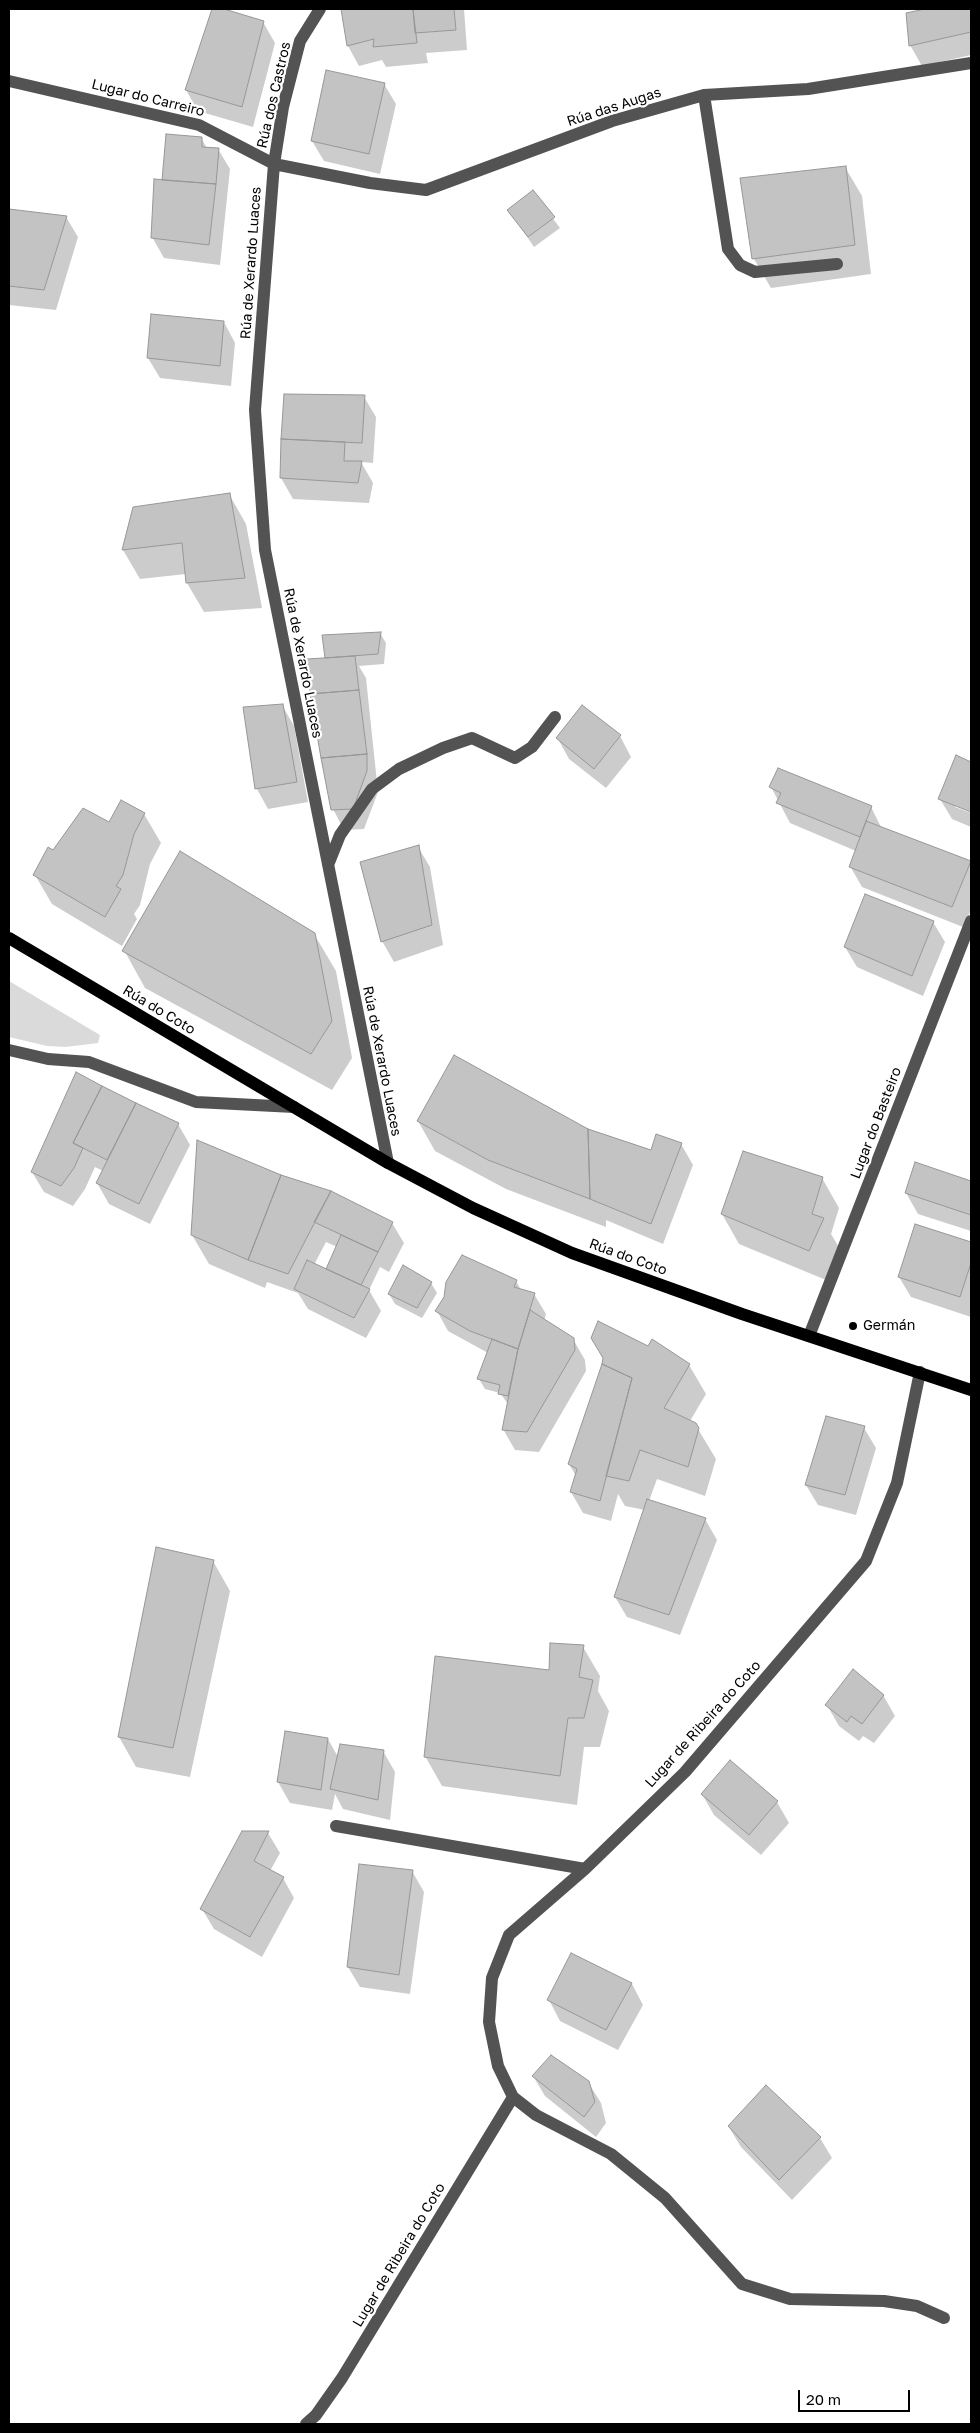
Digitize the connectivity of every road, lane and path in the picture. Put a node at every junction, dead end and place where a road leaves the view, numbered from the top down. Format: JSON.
{"nodes":[{"id":1,"x":320,"y":9,"type":"edge"},
{"id":2,"x":971,"y":63,"type":"edge"},
{"id":3,"x":9,"y":81,"type":"edge"},
{"id":4,"x":704,"y":95,"type":"junction"},
{"id":5,"x":274,"y":164,"type":"junction"},
{"id":6,"x":837,"y":264,"type":"dead end"},
{"id":7,"x":555,"y":717,"type":"dead end"},
{"id":8,"x":328,"y":865,"type":"junction"},
{"id":9,"x":971,"y":921,"type":"edge"},
{"id":10,"x":9,"y":938,"type":"edge"},
{"id":11,"x":9,"y":1050,"type":"edge"},
{"id":12,"x":294,"y":1107,"type":"junction"},
{"id":13,"x":388,"y":1163,"type":"junction"},
{"id":14,"x":809,"y":1336,"type":"junction"},
{"id":15,"x":920,"y":1372,"type":"junction"},
{"id":16,"x":971,"y":1390,"type":"edge"},
{"id":17,"x":336,"y":1826,"type":"dead end"},
{"id":18,"x":585,"y":1869,"type":"junction"},
{"id":19,"x":513,"y":2097,"type":"junction"},
{"id":20,"x":944,"y":2318,"type":"dead end"},
{"id":21,"x":306,"y":2424,"type":"edge"}],
"edges":[{"from":1,"to":5,"type":"street","name":"Rúa dos Castros"},
{"from":2,"to":4,"type":"street","name":"Rúa das Augas"},
{"from":3,"to":5,"type":"street","name":"Lugar do Carreiro"},
{"from":4,"to":5,"type":"street","name":"Rúa das Augas"},
{"from":4,"to":6,"type":"street"},
{"from":5,"to":8,"type":"street","name":"Rúa de Xerardo Luaces"},
{"from":7,"to":8,"type":"street"},
{"from":8,"to":13,"type":"street","name":"Rúa de Xerardo Luaces"},
{"from":9,"to":14,"type":"street","name":"Lugar do Basteiro"},
{"from":10,"to":12,"type":"main road","name":"Rúa do Coto"},
{"from":11,"to":12,"type":"street","name":"Rúa do Coto"},
{"from":12,"to":13,"type":"main road","name":"Rúa do Coto"},
{"from":13,"to":14,"type":"main road","name":"Rúa do Coto"},
{"from":14,"to":15,"type":"main road","name":"Rúa do Coto"},
{"from":15,"to":16,"type":"main road","name":"Rúa do Coto"},
{"from":15,"to":18,"type":"street","name":"Lugar de Ribeira do Coto"},
{"from":17,"to":18,"type":"street"},
{"from":18,"to":19,"type":"street","name":"Lugar de Ribeira do Coto"},
{"from":19,"to":20,"type":"street","name":"Lugar de Ribeira do Coto"},
{"from":19,"to":21,"type":"street","name":"Lugar de Ribeira do Coto"}]}
